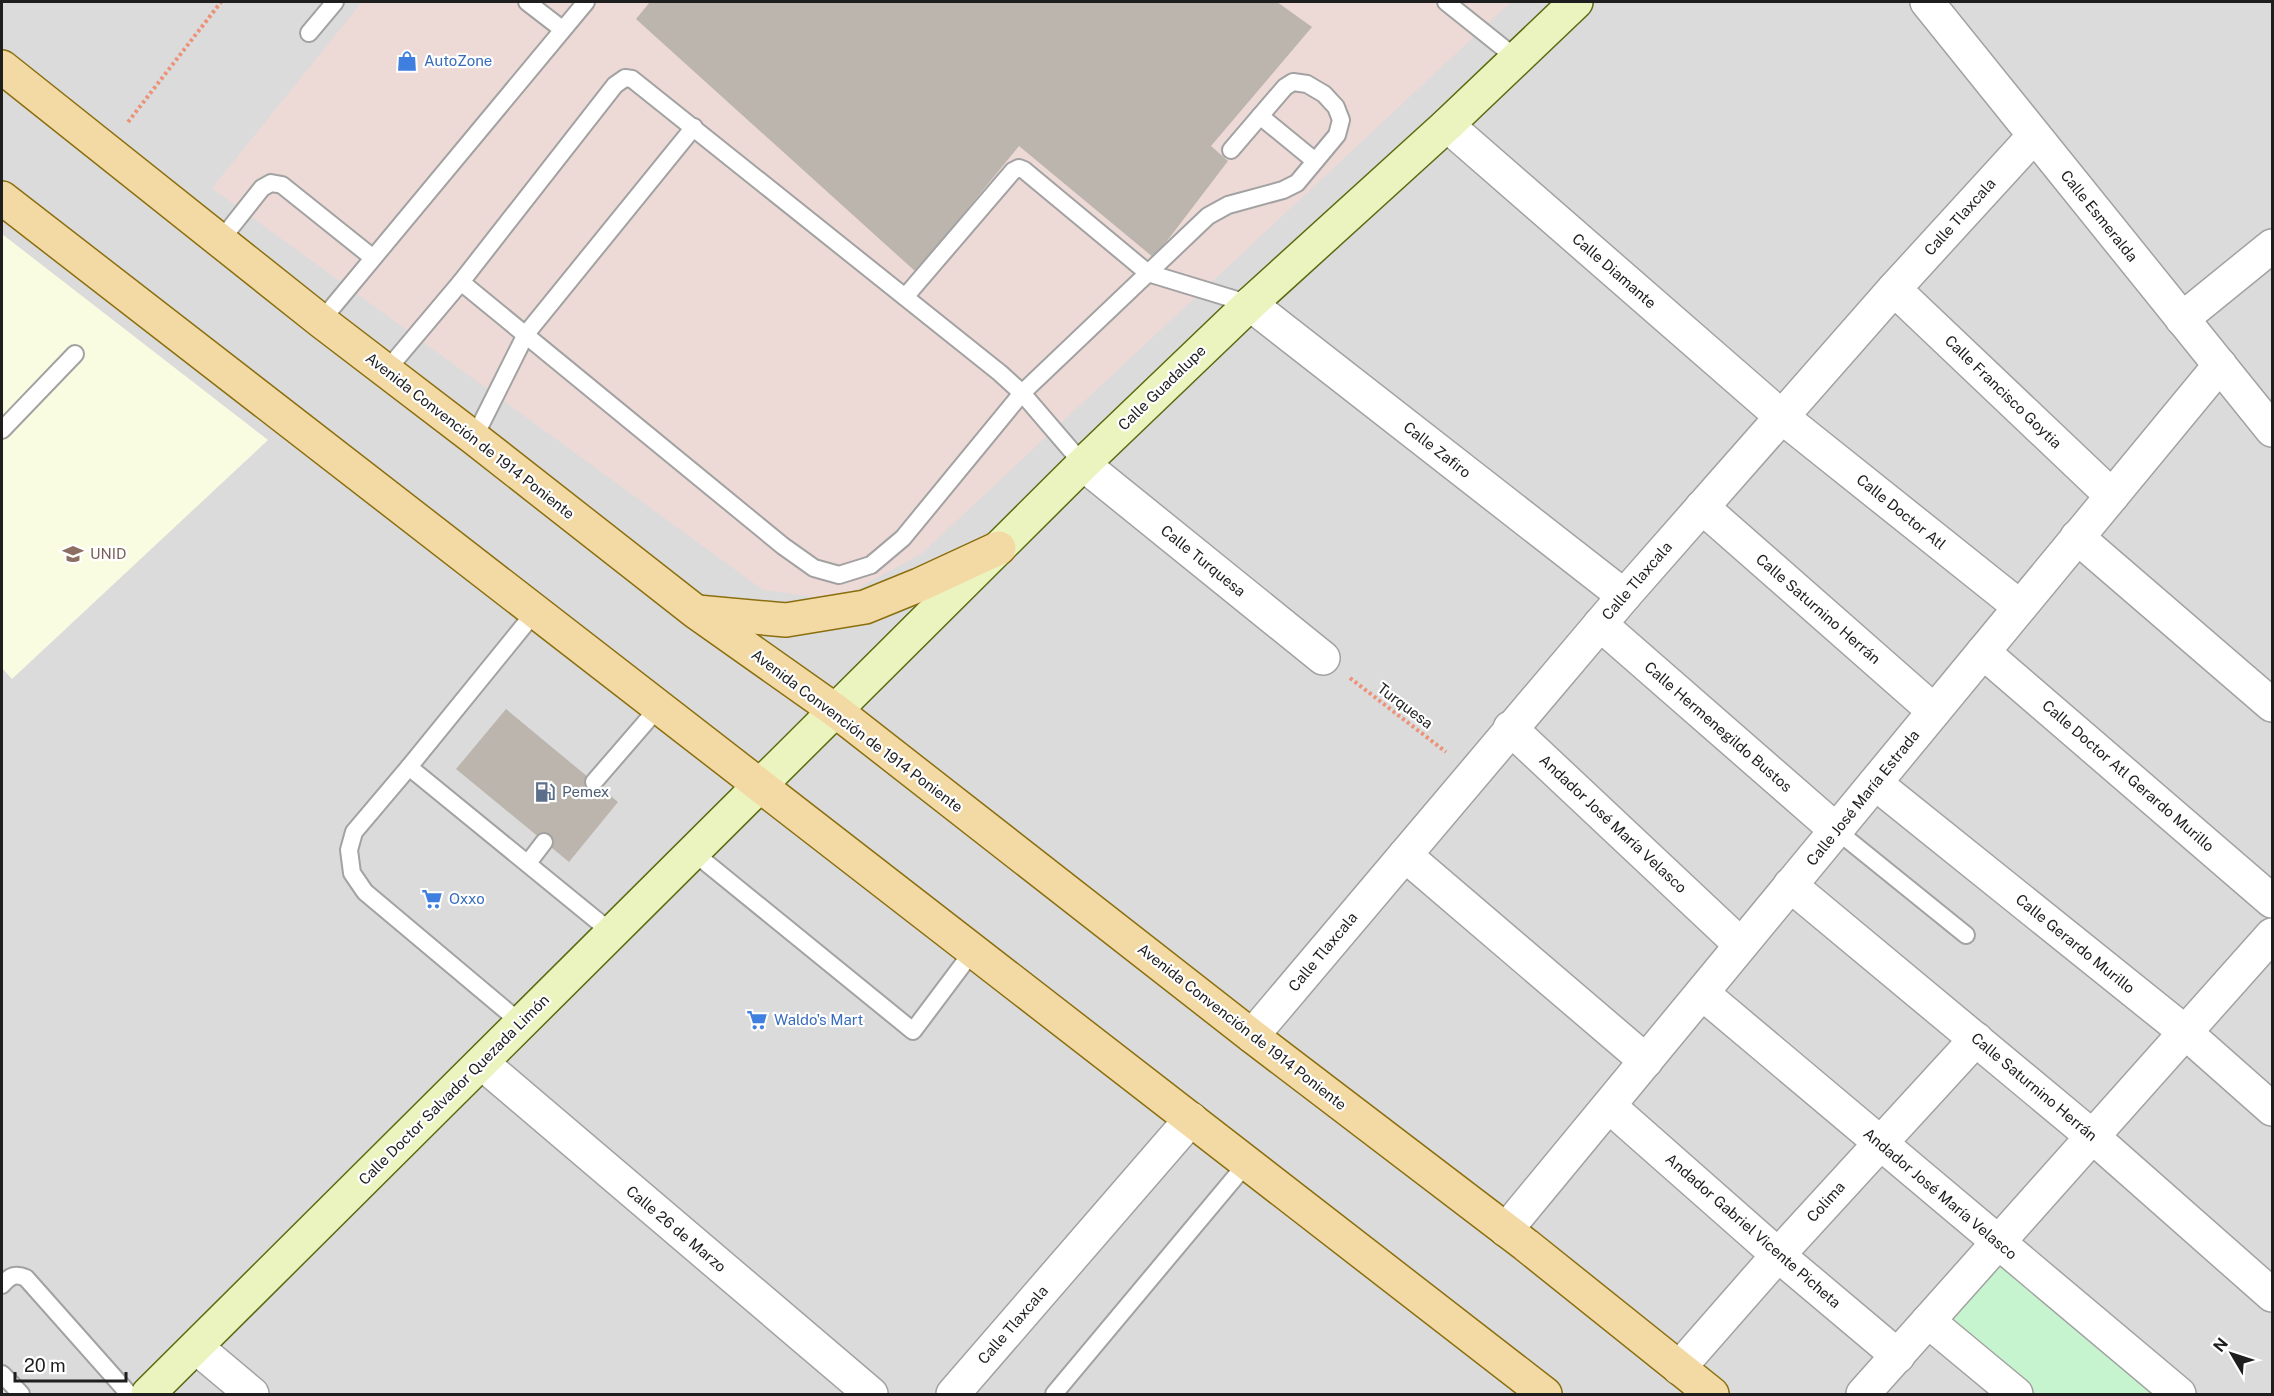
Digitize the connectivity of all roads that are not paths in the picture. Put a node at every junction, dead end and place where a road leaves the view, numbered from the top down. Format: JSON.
{"nodes":[{"id":1,"x":335,"y":2,"type":"edge"},
{"id":2,"x":527,"y":2,"type":"edge"},
{"id":3,"x":586,"y":2,"type":"edge"},
{"id":4,"x":1446,"y":2,"type":"edge"},
{"id":5,"x":1576,"y":2,"type":"edge"},
{"id":6,"x":1927,"y":2,"type":"edge"},
{"id":7,"x":562,"y":29,"type":"junction"},
{"id":8,"x":309,"y":33,"type":"dead end"},
{"id":9,"x":1516,"y":58,"type":"junction"},
{"id":10,"x":2,"y":67,"type":"edge"},
{"id":11,"x":1260,"y":116,"type":"junction"},
{"id":12,"x":1447,"y":124,"type":"junction"},
{"id":13,"x":694,"y":127,"type":"junction"},
{"id":14,"x":2034,"y":135,"type":"junction"},
{"id":15,"x":1231,"y":150,"type":"dead end"},
{"id":16,"x":1315,"y":161,"type":"junction"},
{"id":17,"x":2,"y":198,"type":"edge"},
{"id":18,"x":220,"y":241,"type":"junction"},
{"id":19,"x":2272,"y":246,"type":"edge"},
{"id":20,"x":372,"y":257,"type":"junction"},
{"id":21,"x":1148,"y":273,"type":"junction"},
{"id":22,"x":461,"y":282,"type":"junction"},
{"id":23,"x":1894,"y":289,"type":"junction"},
{"id":24,"x":905,"y":297,"type":"junction"},
{"id":25,"x":1250,"y":304,"type":"junction"},
{"id":26,"x":2182,"y":319,"type":"junction"},
{"id":27,"x":321,"y":321,"type":"junction"},
{"id":28,"x":526,"y":334,"type":"junction"},
{"id":29,"x":75,"y":354,"type":"dead end"},
{"id":30,"x":2220,"y":365,"type":"junction"},
{"id":31,"x":386,"y":371,"type":"junction"},
{"id":32,"x":1022,"y":393,"type":"junction"},
{"id":33,"x":1782,"y":417,"type":"junction"},
{"id":34,"x":2,"y":430,"type":"edge"},
{"id":35,"x":2272,"y":430,"type":"edge"},
{"id":36,"x":474,"y":438,"type":"junction"},
{"id":37,"x":1083,"y":464,"type":"junction"},
{"id":38,"x":2112,"y":496,"type":"junction"},
{"id":39,"x":1702,"y":507,"type":"junction"},
{"id":40,"x":2077,"y":537,"type":"junction"},
{"id":41,"x":999,"y":548,"type":"junction"},
{"id":42,"x":1624,"y":596,"type":"junction"},
{"id":43,"x":2020,"y":607,"type":"junction"},
{"id":44,"x":535,"y":612,"type":"junction"},
{"id":45,"x":696,"y":612,"type":"junction"},
{"id":46,"x":1600,"y":624,"type":"junction"},
{"id":47,"x":1983,"y":652,"type":"junction"},
{"id":48,"x":1323,"y":658,"type":"road end"},
{"id":49,"x":2272,"y":705,"type":"edge"},
{"id":50,"x":658,"y":708,"type":"junction"},
{"id":51,"x":836,"y":711,"type":"junction"},
{"id":52,"x":1934,"y":711,"type":"junction"},
{"id":53,"x":1510,"y":728,"type":"junction"},
{"id":54,"x":410,"y":767,"type":"junction"},
{"id":55,"x":594,"y":782,"type":"dead end"},
{"id":56,"x":1875,"y":783,"type":"junction"},
{"id":57,"x":760,"y":787,"type":"junction"},
{"id":58,"x":1836,"y":830,"type":"junction"},
{"id":59,"x":544,"y":842,"type":"dead end"},
{"id":60,"x":693,"y":852,"type":"junction"},
{"id":61,"x":1405,"y":855,"type":"junction"},
{"id":62,"x":528,"y":863,"type":"junction"},
{"id":63,"x":1790,"y":885,"type":"junction"},
{"id":64,"x":2272,"y":901,"type":"edge"},
{"id":65,"x":611,"y":932,"type":"junction"},
{"id":66,"x":1966,"y":935,"type":"dead end"},
{"id":67,"x":2272,"y":935,"type":"edge"},
{"id":68,"x":1741,"y":945,"type":"junction"},
{"id":69,"x":973,"y":951,"type":"junction"},
{"id":70,"x":1702,"y":993,"type":"junction"},
{"id":71,"x":521,"y":1023,"type":"junction"},
{"id":72,"x":2185,"y":1032,"type":"junction"},
{"id":73,"x":1252,"y":1036,"type":"junction"},
{"id":74,"x":1976,"y":1039,"type":"junction"},
{"id":75,"x":1646,"y":1060,"type":"junction"},
{"id":76,"x":482,"y":1063,"type":"junction"},
{"id":77,"x":1609,"y":1106,"type":"junction"},
{"id":78,"x":2272,"y":1109,"type":"edge"},
{"id":79,"x":1191,"y":1119,"type":"junction"},
{"id":80,"x":2092,"y":1137,"type":"junction"},
{"id":81,"x":1879,"y":1143,"type":"junction"},
{"id":82,"x":1247,"y":1163,"type":"junction"},
{"id":83,"x":1506,"y":1230,"type":"junction"},
{"id":84,"x":1998,"y":1243,"type":"junction"},
{"id":85,"x":1778,"y":1255,"type":"junction"},
{"id":86,"x":2,"y":1285,"type":"edge"},
{"id":87,"x":2272,"y":1295,"type":"edge"},
{"id":88,"x":1928,"y":1321,"type":"junction"},
{"id":89,"x":196,"y":1347,"type":"junction"},
{"id":90,"x":1898,"y":1356,"type":"junction"},
{"id":91,"x":1679,"y":1368,"type":"junction"},
{"id":92,"x":2,"y":1374,"type":"edge"},
{"id":93,"x":21,"y":1395,"type":"edge"},
{"id":94,"x":129,"y":1395,"type":"edge"},
{"id":95,"x":148,"y":1395,"type":"edge"},
{"id":96,"x":252,"y":1395,"type":"edge"},
{"id":97,"x":871,"y":1395,"type":"edge"},
{"id":98,"x":953,"y":1395,"type":"edge"},
{"id":99,"x":1054,"y":1395,"type":"edge"},
{"id":100,"x":1545,"y":1395,"type":"edge"},
{"id":101,"x":1712,"y":1395,"type":"edge"},
{"id":102,"x":1863,"y":1395,"type":"edge"},
{"id":103,"x":2016,"y":1395,"type":"edge"},
{"id":104,"x":2179,"y":1395,"type":"edge"}],
"edges":[{"from":1,"to":8,"type":"lane"},
{"from":2,"to":7,"type":"lane"},
{"from":3,"to":7,"type":"lane"},
{"from":4,"to":9,"type":"lane"},
{"from":5,"to":9,"type":"street","name":"Calle Guadalupe"},
{"from":6,"to":14,"type":"street","name":"Calle Esmeralda"},
{"from":7,"to":20,"type":"lane"},
{"from":9,"to":12,"type":"street","name":"Calle Guadalupe"},
{"from":10,"to":18,"type":"main road","name":"Avenida Convención de 1914 Poniente"},
{"from":11,"to":15,"type":"lane"},
{"from":11,"to":16,"type":"lane"},
{"from":11,"to":16,"type":"lane"},
{"from":12,"to":25,"type":"street","name":"Calle Guadalupe"},
{"from":12,"to":33,"type":"street","name":"Calle Diamante"},
{"from":13,"to":22,"type":"lane"},
{"from":13,"to":24,"type":"lane"},
{"from":13,"to":28,"type":"lane"},
{"from":14,"to":23,"type":"street","name":"Calle Tlaxcala"},
{"from":14,"to":26,"type":"street","name":"Calle Esmeralda"},
{"from":16,"to":21,"type":"lane"},
{"from":17,"to":44,"type":"main road"},
{"from":18,"to":20,"type":"lane"},
{"from":18,"to":27,"type":"main road","name":"Avenida Convención de 1914 Poniente"},
{"from":19,"to":26,"type":"street"},
{"from":20,"to":27,"type":"lane"},
{"from":21,"to":24,"type":"lane"},
{"from":21,"to":25,"type":"lane"},
{"from":21,"to":32,"type":"lane"},
{"from":22,"to":28,"type":"lane"},
{"from":22,"to":31,"type":"lane"},
{"from":23,"to":33,"type":"street","name":"Calle Tlaxcala"},
{"from":23,"to":38,"type":"street","name":"Calle Francisco Goytia"},
{"from":24,"to":32,"type":"lane"},
{"from":25,"to":37,"type":"street","name":"Calle Guadalupe"},
{"from":25,"to":42,"type":"street","name":"Calle Zafiro"},
{"from":26,"to":30,"type":"street","name":"Calle Esmeralda"},
{"from":27,"to":31,"type":"main road","name":"Avenida Convención de 1914 Poniente"},
{"from":28,"to":32,"type":"lane"},
{"from":28,"to":36,"type":"lane"},
{"from":29,"to":34,"type":"lane"},
{"from":30,"to":35,"type":"street","name":"Calle Esmeralda"},
{"from":30,"to":38,"type":"street","name":"Calle José María Estrada"},
{"from":31,"to":36,"type":"main road","name":"Avenida Convención de 1914 Poniente"},
{"from":32,"to":37,"type":"lane"},
{"from":33,"to":39,"type":"street","name":"Calle Tlaxcala"},
{"from":33,"to":43,"type":"street","name":"Calle Doctor Atl"},
{"from":36,"to":45,"type":"main road","name":"Avenida Convención de 1914 Poniente"},
{"from":37,"to":41,"type":"street","name":"Calle Guadalupe"},
{"from":37,"to":48,"type":"street","name":"Calle Turquesa"},
{"from":38,"to":40,"type":"street","name":"Calle José María Estrada"},
{"from":39,"to":42,"type":"street","name":"Calle Tlaxcala"},
{"from":39,"to":52,"type":"street","name":"Calle Saturnino Herrán"},
{"from":40,"to":43,"type":"street","name":"Calle José María Estrada"},
{"from":40,"to":49,"type":"street"},
{"from":41,"to":45,"type":"main road"},
{"from":41,"to":51,"type":"street","name":"Calle Guadalupe"},
{"from":42,"to":46,"type":"street","name":"Calle Tlaxcala"},
{"from":43,"to":47,"type":"street","name":"Calle José María Estrada"},
{"from":44,"to":50,"type":"main road"},
{"from":44,"to":54,"type":"lane"},
{"from":45,"to":51,"type":"main road","name":"Avenida Convención de 1914 Poniente"},
{"from":46,"to":53,"type":"street","name":"Calle Tlaxcala"},
{"from":46,"to":58,"type":"street","name":"Calle Hermenegildo Bustos"},
{"from":47,"to":52,"type":"street","name":"Calle José María Estrada"},
{"from":47,"to":64,"type":"street","name":"Calle Doctor Atl Gerardo Murillo"},
{"from":50,"to":55,"type":"lane"},
{"from":50,"to":57,"type":"main road"},
{"from":51,"to":57,"type":"street","name":"Calle Guadalupe"},
{"from":51,"to":73,"type":"main road","name":"Avenida Convención de 1914 Poniente"},
{"from":52,"to":56,"type":"street","name":"Calle José María Estrada"},
{"from":53,"to":61,"type":"street","name":"Calle Tlaxcala"},
{"from":53,"to":68,"type":"street","name":"Andador José María Velasco"},
{"from":54,"to":62,"type":"lane"},
{"from":54,"to":71,"type":"lane"},
{"from":56,"to":58,"type":"street","name":"Calle José María Estrada"},
{"from":56,"to":72,"type":"street","name":"Calle Gerardo Murillo"},
{"from":57,"to":60,"type":"street","name":"Calle Doctor Salvador Quezada Limón"},
{"from":57,"to":69,"type":"main road"},
{"from":58,"to":63,"type":"street","name":"Calle José María Estrada"},
{"from":58,"to":66,"type":"lane"},
{"from":59,"to":62,"type":"lane"},
{"from":60,"to":65,"type":"street","name":"Calle Doctor Salvador Quezada Limón"},
{"from":60,"to":69,"type":"lane"},
{"from":61,"to":73,"type":"street","name":"Calle Tlaxcala"},
{"from":61,"to":75,"type":"street"},
{"from":62,"to":65,"type":"lane"},
{"from":63,"to":68,"type":"street","name":"Calle José María Estrada"},
{"from":63,"to":74,"type":"street","name":"Calle Saturnino Herrán"},
{"from":65,"to":71,"type":"street","name":"Calle Doctor Salvador Quezada Limón"},
{"from":67,"to":72,"type":"street"},
{"from":68,"to":70,"type":"street","name":"Calle José María Estrada"},
{"from":69,"to":79,"type":"main road"},
{"from":70,"to":75,"type":"street","name":"Calle José María Estrada"},
{"from":70,"to":81,"type":"street","name":"Andador José María Velasco"},
{"from":71,"to":76,"type":"street","name":"Calle Doctor Salvador Quezada Limón"},
{"from":72,"to":78,"type":"street","name":"Calle Gerardo Murillo"},
{"from":72,"to":80,"type":"street"},
{"from":73,"to":83,"type":"main road","name":"Avenida Convención de 1914 Poniente"},
{"from":74,"to":80,"type":"street","name":"Calle Saturnino Herrán"},
{"from":74,"to":81,"type":"street","name":"Colima"},
{"from":75,"to":77,"type":"street","name":"Calle José María Estrada"},
{"from":76,"to":89,"type":"street","name":"Calle Doctor Salvador Quezada Limón"},
{"from":76,"to":97,"type":"street","name":"Calle 26 de Marzo"},
{"from":77,"to":83,"type":"street","name":"Calle José María Estrada"},
{"from":77,"to":85,"type":"street","name":"Andador Gabriel Vicente Picheta"},
{"from":79,"to":82,"type":"main road"},
{"from":79,"to":98,"type":"street","name":"Calle Tlaxcala"},
{"from":80,"to":84,"type":"street"},
{"from":80,"to":87,"type":"street","name":"Calle Saturnino Herrán"},
{"from":81,"to":84,"type":"street","name":"Andador José María Velasco"},
{"from":81,"to":85,"type":"street","name":"Colima"},
{"from":82,"to":99,"type":"lane"},
{"from":82,"to":100,"type":"main road"},
{"from":83,"to":91,"type":"main road","name":"Avenida Convención de 1914 Poniente"},
{"from":84,"to":88,"type":"street"},
{"from":84,"to":104,"type":"street","name":"Andador José María Velasco"},
{"from":85,"to":90,"type":"street","name":"Andador Gabriel Vicente Picheta"},
{"from":85,"to":91,"type":"street","name":"Colima"},
{"from":86,"to":94,"type":"lane"},
{"from":88,"to":90,"type":"street"},
{"from":88,"to":103,"type":"street"},
{"from":89,"to":95,"type":"street","name":"Calle Doctor Salvador Quezada Limón"},
{"from":89,"to":96,"type":"street"},
{"from":90,"to":102,"type":"street"},
{"from":91,"to":101,"type":"main road","name":"Avenida Convención de 1914 Poniente"},
{"from":92,"to":93,"type":"lane"}]}
